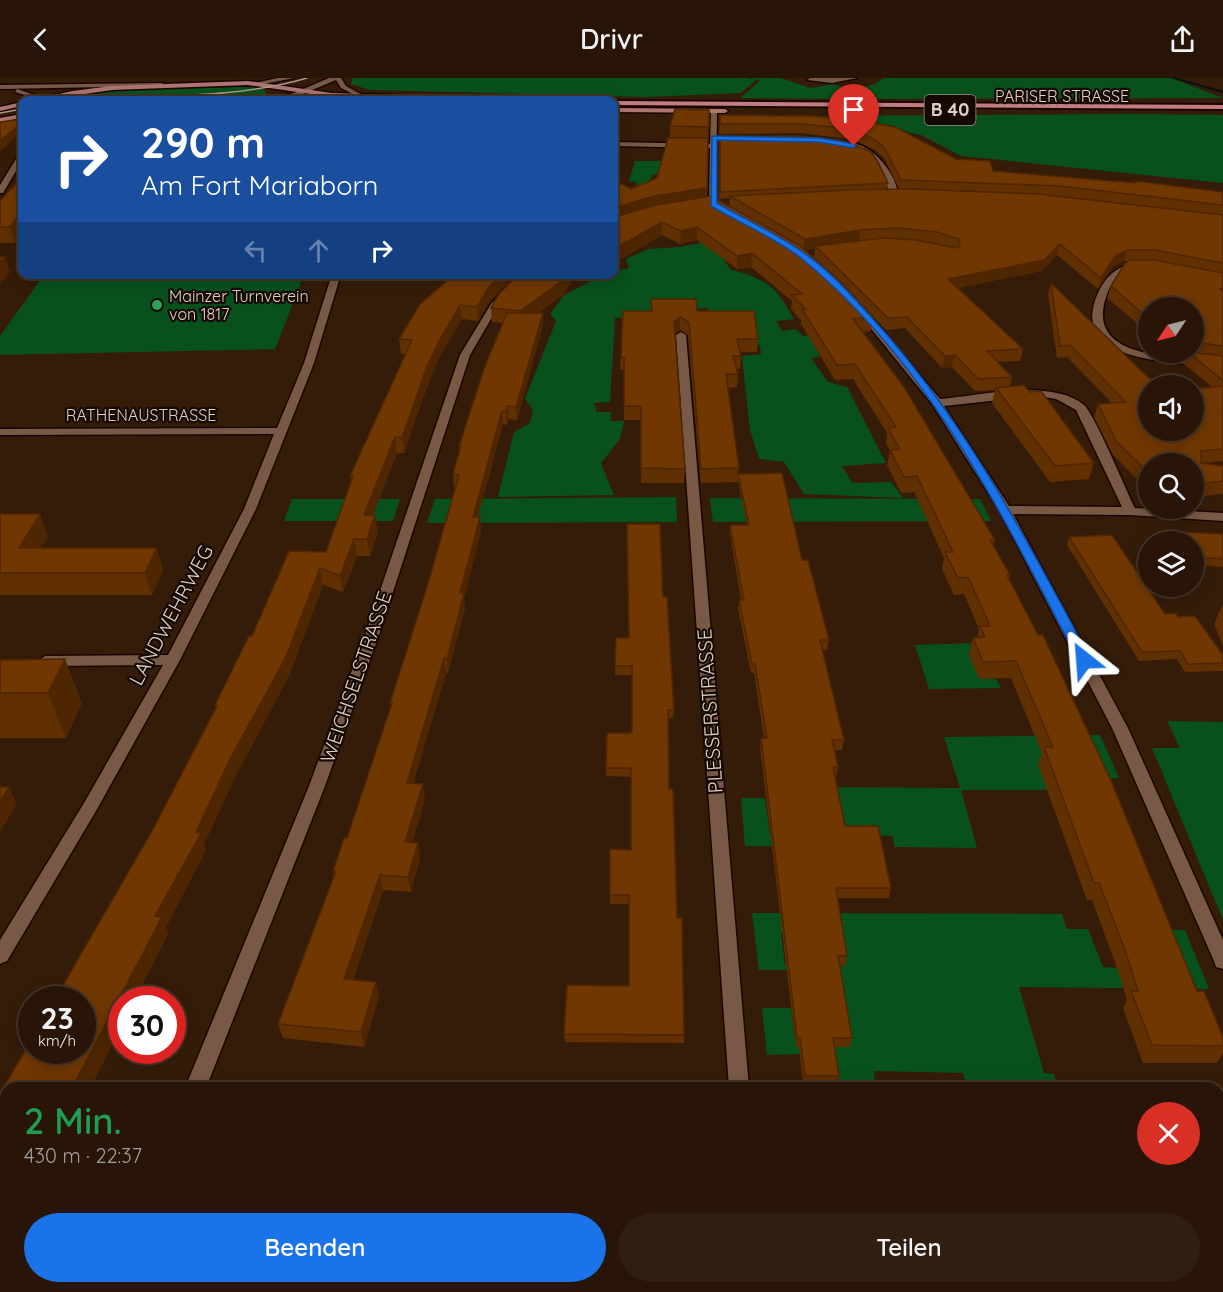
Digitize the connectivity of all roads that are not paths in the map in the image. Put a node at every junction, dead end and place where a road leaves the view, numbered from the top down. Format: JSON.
{"nodes":[{"id":1,"x":336,"y":78,"type":"edge"},
{"id":2,"x":854,"y":78,"type":"edge"},
{"id":3,"x":288,"y":79,"type":"edge"},
{"id":4,"x":810,"y":80,"type":"dead end"},
{"id":5,"x":258,"y":83,"type":"junction"},
{"id":6,"x":161,"y":84,"type":"junction"},
{"id":7,"x":277,"y":87,"type":"junction"},
{"id":8,"x":0,"y":89,"type":"edge"},
{"id":9,"x":304,"y":92,"type":"junction"},
{"id":10,"x":31,"y":96,"type":"edge"},
{"id":11,"x":61,"y":96,"type":"edge"},
{"id":12,"x":283,"y":96,"type":"edge"},
{"id":13,"x":293,"y":96,"type":"edge"},
{"id":14,"x":351,"y":96,"type":"edge"},
{"id":15,"x":361,"y":96,"type":"edge"},
{"id":16,"x":618,"y":103,"type":"edge"},
{"id":17,"x":18,"y":105,"type":"edge"},
{"id":18,"x":1173,"y":108,"type":"junction"},
{"id":19,"x":0,"y":109,"type":"edge"},
{"id":20,"x":1223,"y":109,"type":"edge"},
{"id":21,"x":618,"y":110,"type":"edge"},
{"id":22,"x":714,"y":111,"type":"junction"},
{"id":23,"x":725,"y":111,"type":"joint"},
{"id":24,"x":18,"y":117,"type":"edge"},
{"id":25,"x":0,"y":120,"type":"edge"},
{"id":26,"x":726,"y":138,"type":"edge"},
{"id":27,"x":714,"y":142,"type":"junction"},
{"id":28,"x":618,"y":144,"type":"edge"},
{"id":29,"x":844,"y":144,"type":"edge"},
{"id":30,"x":18,"y":162,"type":"edge"},
{"id":31,"x":0,"y":191,"type":"edge"},
{"id":32,"x":883,"y":194,"type":"edge"},
{"id":33,"x":895,"y":194,"type":"junction"},
{"id":34,"x":906,"y":194,"type":"edge"},
{"id":35,"x":715,"y":205,"type":"edge"},
{"id":36,"x":1150,"y":266,"type":"edge"},
{"id":37,"x":335,"y":279,"type":"edge"},
{"id":38,"x":520,"y":279,"type":"edge"},
{"id":39,"x":848,"y":297,"type":"edge"},
{"id":40,"x":681,"y":335,"type":"dead end"},
{"id":41,"x":1223,"y":363,"type":"edge"},
{"id":42,"x":937,"y":403,"type":"junction"},
{"id":43,"x":282,"y":431,"type":"junction"},
{"id":44,"x":0,"y":432,"type":"edge"},
{"id":45,"x":1005,"y":510,"type":"junction"},
{"id":46,"x":1130,"y":511,"type":"junction"},
{"id":47,"x":1223,"y":517,"type":"edge"},
{"id":48,"x":173,"y":660,"type":"junction"},
{"id":49,"x":34,"y":661,"type":"edge"},
{"id":50,"x":3,"y":945,"type":"edge"},
{"id":51,"x":1223,"y":961,"type":"edge"},
{"id":52,"x":197,"y":1082,"type":"edge"},
{"id":53,"x":740,"y":1082,"type":"edge"}],
"edges":[{"from":1,"to":9,"type":"street"},
{"from":1,"to":15,"type":"street"},
{"from":2,"to":4,"type":"street"},
{"from":3,"to":5,"type":"street"},
{"from":3,"to":7,"type":"street"},
{"from":5,"to":6,"type":"main road"},
{"from":5,"to":7,"type":"main road"},
{"from":6,"to":8,"type":"street"},
{"from":6,"to":11,"type":"main road"},
{"from":7,"to":9,"type":"main road"},
{"from":7,"to":12,"type":"street"},
{"from":8,"to":10,"type":"street"},
{"from":9,"to":13,"type":"street"},
{"from":9,"to":14,"type":"main road"},
{"from":16,"to":18,"type":"highway","name":"PARISER STRASSE","number":"B 40"},
{"from":17,"to":19,"type":"main road"},
{"from":18,"to":20,"type":"highway","name":"PARISER STRASSE","number":"B 40"},
{"from":18,"to":23,"type":"highway","name":"PARISER STRASSE","number":"B 40"},
{"from":21,"to":22,"type":"main road","name":"PARISER STRASSE","number":"B 40"},
{"from":22,"to":23,"type":"main road","name":"PARISER STRASSE","number":"B 40"},
{"from":22,"to":27,"type":"street"},
{"from":24,"to":25,"type":"main road"},
{"from":26,"to":27,"type":"street"},
{"from":27,"to":28,"type":"street"},
{"from":27,"to":35,"type":"street"},
{"from":29,"to":33,"type":"street"},
{"from":30,"to":31,"type":"street"},
{"from":32,"to":33,"type":"street"},
{"from":33,"to":34,"type":"street"},
{"from":36,"to":41,"type":"street"},
{"from":37,"to":43,"type":"street","name":"LANDWEHRWEG"},
{"from":38,"to":52,"type":"street","name":"WEICHSELSTRASSE"},
{"from":39,"to":42,"type":"street"},
{"from":40,"to":53,"type":"street","name":"PLESSERSTRASSE"},
{"from":42,"to":45,"type":"street"},
{"from":42,"to":46,"type":"street"},
{"from":43,"to":44,"type":"street","name":"RATHENAUSTRASSE"},
{"from":43,"to":48,"type":"street","name":"LANDWEHRWEG"},
{"from":45,"to":46,"type":"street"},
{"from":45,"to":51,"type":"street"},
{"from":46,"to":47,"type":"street"},
{"from":48,"to":49,"type":"street"},
{"from":48,"to":50,"type":"street","name":"LANDWEHRWEG"}]}
